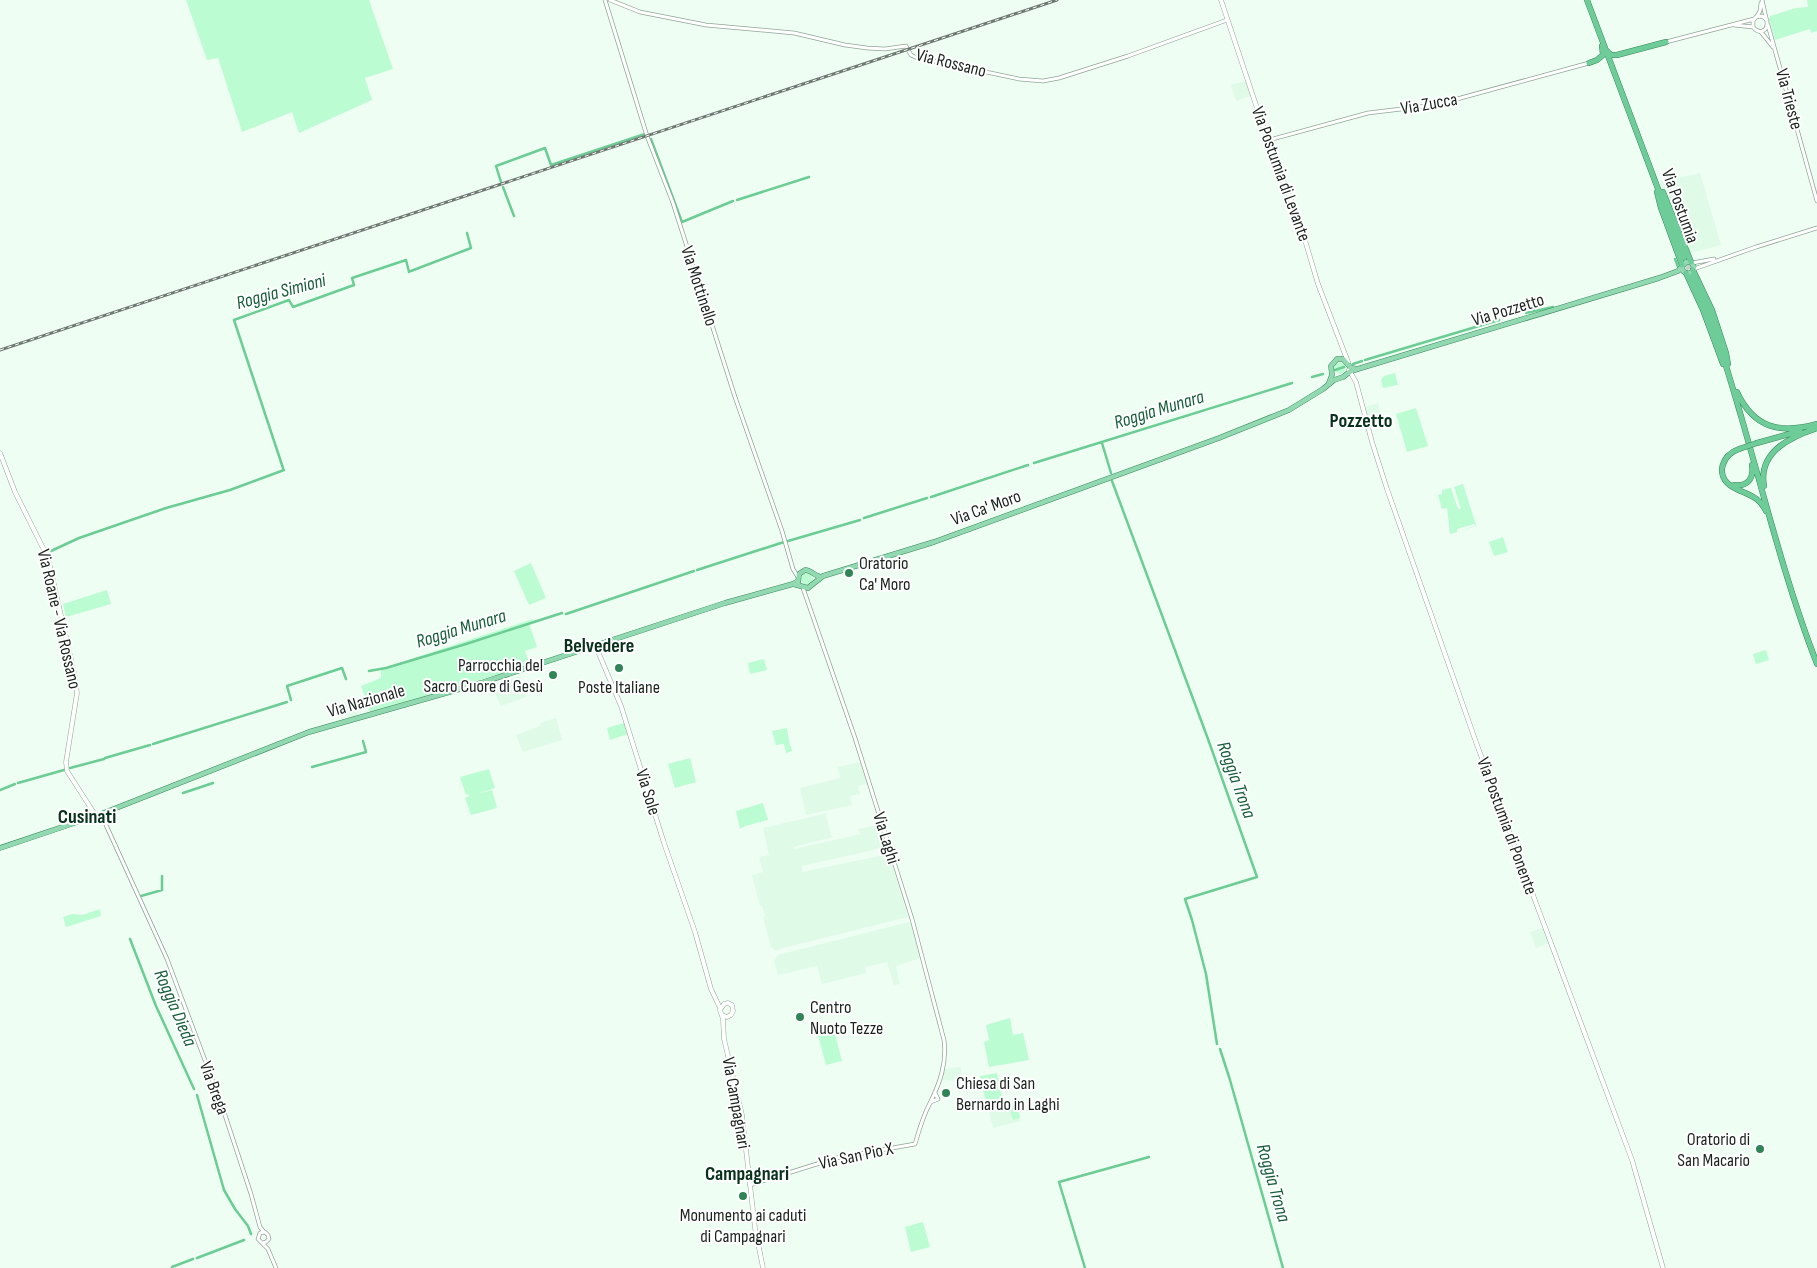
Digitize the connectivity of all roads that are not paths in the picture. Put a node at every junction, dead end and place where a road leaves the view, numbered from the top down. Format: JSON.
{"nodes":[{"id":1,"x":605,"y":0,"type":"edge"},
{"id":2,"x":1221,"y":0,"type":"edge"},
{"id":3,"x":1587,"y":0,"type":"edge"},
{"id":4,"x":1761,"y":0,"type":"edge"},
{"id":5,"x":612,"y":1,"type":"edge"},
{"id":6,"x":607,"y":6,"type":"junction"},
{"id":7,"x":1755,"y":18,"type":"junction"},
{"id":8,"x":1227,"y":20,"type":"junction"},
{"id":9,"x":1767,"y":20,"type":"junction"},
{"id":10,"x":1596,"y":23,"type":"junction"},
{"id":11,"x":1728,"y":25,"type":"junction"},
{"id":12,"x":1768,"y":25,"type":"junction"},
{"id":13,"x":1753,"y":28,"type":"junction"},
{"id":14,"x":1761,"y":32,"type":"junction"},
{"id":15,"x":1666,"y":42,"type":"joint"},
{"id":16,"x":1606,"y":50,"type":"junction"},
{"id":17,"x":1625,"y":53,"type":"junction"},
{"id":18,"x":1777,"y":55,"type":"junction"},
{"id":19,"x":1589,"y":63,"type":"junction"},
{"id":20,"x":1612,"y":67,"type":"junction"},
{"id":21,"x":1622,"y":91,"type":"junction"},
{"id":22,"x":1268,"y":140,"type":"junction"},
{"id":23,"x":1652,"y":169,"type":"junction"},
{"id":24,"x":1817,"y":201,"type":"edge"},
{"id":25,"x":1817,"y":228,"type":"edge"},
{"id":26,"x":1684,"y":258,"type":"tunnel mouth"},
{"id":27,"x":1682,"y":266,"type":"junction"},
{"id":28,"x":1693,"y":268,"type":"junction"},
{"id":29,"x":1685,"y":273,"type":"junction"},
{"id":30,"x":1659,"y":278,"type":"junction"},
{"id":31,"x":1342,"y":348,"type":"junction"},
{"id":32,"x":1340,"y":358,"type":"junction"},
{"id":33,"x":1362,"y":369,"type":"junction"},
{"id":34,"x":1348,"y":370,"type":"junction"},
{"id":35,"x":1332,"y":373,"type":"junction"},
{"id":36,"x":1730,"y":377,"type":"junction"},
{"id":37,"x":1338,"y":378,"type":"junction"},
{"id":38,"x":1356,"y":380,"type":"junction"},
{"id":39,"x":1329,"y":384,"type":"junction"},
{"id":40,"x":1740,"y":412,"type":"junction"},
{"id":41,"x":1817,"y":426,"type":"edge"},
{"id":42,"x":0,"y":453,"type":"edge"},
{"id":43,"x":1157,"y":462,"type":"joint"},
{"id":44,"x":1727,"y":481,"type":"junction"},
{"id":45,"x":1778,"y":542,"type":"junction"},
{"id":46,"x":1786,"y":568,"type":"junction"},
{"id":47,"x":815,"y":575,"type":"junction"},
{"id":48,"x":823,"y":576,"type":"junction"},
{"id":49,"x":798,"y":580,"type":"junction"},
{"id":50,"x":815,"y":583,"type":"junction"},
{"id":51,"x":810,"y":588,"type":"junction"},
{"id":52,"x":806,"y":594,"type":"junction"},
{"id":53,"x":604,"y":643,"type":"junction"},
{"id":54,"x":596,"y":645,"type":"junction"},
{"id":55,"x":586,"y":648,"type":"junction"},
{"id":56,"x":598,"y":652,"type":"junction"},
{"id":57,"x":1817,"y":664,"type":"edge"},
{"id":58,"x":101,"y":814,"type":"junction"},
{"id":59,"x":96,"y":816,"type":"junction"},
{"id":60,"x":0,"y":848,"type":"edge"},
{"id":61,"x":716,"y":997,"type":"junction"},
{"id":62,"x":726,"y":1003,"type":"junction"},
{"id":63,"x":720,"y":1008,"type":"junction"},
{"id":64,"x":722,"y":1015,"type":"junction"},
{"id":65,"x":729,"y":1016,"type":"junction"},
{"id":66,"x":723,"y":1027,"type":"junction"},
{"id":67,"x":934,"y":1097,"type":"joint"},
{"id":68,"x":750,"y":1184,"type":"junction"},
{"id":69,"x":262,"y":1233,"type":"junction"},
{"id":70,"x":268,"y":1240,"type":"junction"},
{"id":71,"x":263,"y":1243,"type":"junction"},
{"id":72,"x":268,"y":1249,"type":"junction"},
{"id":73,"x":276,"y":1268,"type":"edge"},
{"id":74,"x":763,"y":1268,"type":"edge"},
{"id":75,"x":1663,"y":1268,"type":"edge"}],
"edges":[{"from":1,"to":5,"type":"street","name":"Via Rossano"},
{"from":1,"to":6,"type":"street","name":"Via Mottinello"},
{"from":2,"to":8,"type":"main road","name":"Via Postumia di Levante"},
{"from":3,"to":10,"type":"highway"},
{"from":4,"to":7,"type":"street"},
{"from":4,"to":9,"type":"street"},
{"from":5,"to":6,"type":"street"},
{"from":5,"to":8,"type":"street","name":"Via Rossano"},
{"from":6,"to":49,"type":"street","name":"Via Mottinello"},
{"from":7,"to":9,"type":"street"},
{"from":7,"to":11,"type":"street"},
{"from":7,"to":13,"type":"street"},
{"from":8,"to":22,"type":"main road","name":"Via Postumia di Levante"},
{"from":9,"to":12,"type":"street"},
{"from":10,"to":16,"type":"highway"},
{"from":10,"to":19,"type":"highway"},
{"from":11,"to":13,"type":"street"},
{"from":11,"to":15,"type":"street"},
{"from":12,"to":14,"type":"street"},
{"from":12,"to":18,"type":"street","name":"Via Trieste"},
{"from":13,"to":14,"type":"street"},
{"from":14,"to":18,"type":"street","name":"Via Trieste"},
{"from":15,"to":17,"type":"highway"},
{"from":16,"to":17,"type":"highway"},
{"from":16,"to":20,"type":"highway"},
{"from":17,"to":21,"type":"highway"},
{"from":18,"to":24,"type":"street","name":"Via Trieste"},
{"from":19,"to":20,"type":"highway"},
{"from":19,"to":22,"type":"street","name":"Via Zucca"},
{"from":20,"to":21,"type":"highway"},
{"from":21,"to":23,"type":"highway","name":"Via Postumia"},
{"from":22,"to":31,"type":"main road","name":"Via Postumia di Levante"},
{"from":23,"to":26,"type":"highway","name":"Via Postumia"},
{"from":23,"to":27,"type":"highway"},
{"from":23,"to":28,"type":"highway"},
{"from":25,"to":28,"type":"street"},
{"from":27,"to":28,"type":"main road","name":"Via Pozzetto"},
{"from":27,"to":29,"type":"main road"},
{"from":27,"to":30,"type":"main road","name":"Via Pozzetto"},
{"from":28,"to":29,"type":"main road","name":"Via Pozzetto"},
{"from":28,"to":36,"type":"highway"},
{"from":28,"to":36,"type":"highway"},
{"from":29,"to":30,"type":"main road","name":"Via Pozzetto"},
{"from":29,"to":36,"type":"highway"},
{"from":30,"to":33,"type":"main road","name":"Via Pozzetto"},
{"from":31,"to":32,"type":"main road"},
{"from":31,"to":34,"type":"main road","name":"Via Postumia di Levante"},
{"from":32,"to":34,"type":"main road","name":"Via Pozzetto"},
{"from":32,"to":35,"type":"main road"},
{"from":33,"to":34,"type":"main road","name":"Via Pozzetto"},
{"from":33,"to":38,"type":"main road"},
{"from":34,"to":37,"type":"main road","name":"Via Pozzetto"},
{"from":34,"to":38,"type":"main road"},
{"from":35,"to":37,"type":"main road"},
{"from":35,"to":39,"type":"main road"},
{"from":36,"to":40,"type":"highway"},
{"from":36,"to":41,"type":"highway"},
{"from":37,"to":39,"type":"main road","name":"Via Pozzetto"},
{"from":38,"to":75,"type":"main road","name":"Via Postumia di Ponente"},
{"from":39,"to":43,"type":"main road","name":"Via Pozzetto"},
{"from":40,"to":44,"type":"highway"},
{"from":40,"to":45,"type":"highway"},
{"from":41,"to":44,"type":"highway","bridge":true},
{"from":41,"to":45,"type":"highway"},
{"from":42,"to":59,"type":"main road","name":"Via Roane - Via Rossano"},
{"from":43,"to":48,"type":"main road","name":"Via Ca' Moro"},
{"from":44,"to":46,"type":"highway"},
{"from":45,"to":46,"type":"highway"},
{"from":46,"to":57,"type":"highway"},
{"from":47,"to":48,"type":"main road","name":"Via Ca' Moro"},
{"from":47,"to":49,"type":"main road","name":"Via Ca' Moro"},
{"from":47,"to":50,"type":"main road"},
{"from":48,"to":50,"type":"main road","name":"Via Ca' Moro"},
{"from":49,"to":51,"type":"main road"},
{"from":49,"to":52,"type":"street","name":"Via Laghi"},
{"from":49,"to":53,"type":"main road","name":"Via Nazionale"},
{"from":50,"to":51,"type":"main road","name":"Via Ca' Moro"},
{"from":51,"to":52,"type":"street"},
{"from":52,"to":67,"type":"street","name":"Via Laghi"},
{"from":53,"to":54,"type":"main road","name":"Via Nazionale"},
{"from":53,"to":56,"type":"main road"},
{"from":54,"to":55,"type":"main road","name":"Via Nazionale"},
{"from":54,"to":56,"type":"main road","name":"Via Sole"},
{"from":55,"to":56,"type":"main road"},
{"from":55,"to":58,"type":"main road","name":"Via Nazionale"},
{"from":56,"to":61,"type":"main road","name":"Via Sole"},
{"from":58,"to":59,"type":"main road","name":"Via Nazionale"},
{"from":58,"to":69,"type":"street","name":"Via Brega"},
{"from":59,"to":60,"type":"main road","name":"Via Nazionale"},
{"from":61,"to":62,"type":"main road"},
{"from":61,"to":63,"type":"main road"},
{"from":62,"to":63,"type":"main road"},
{"from":62,"to":65,"type":"main road"},
{"from":63,"to":64,"type":"main road"},
{"from":64,"to":65,"type":"main road"},
{"from":64,"to":66,"type":"main road","name":"Via Campagnari"},
{"from":65,"to":66,"type":"main road"},
{"from":66,"to":68,"type":"main road","name":"Via Campagnari"},
{"from":67,"to":68,"type":"street","name":"Via San Pio X"},
{"from":68,"to":74,"type":"main road","name":"Via Campagnari"},
{"from":69,"to":70,"type":"street","name":"Via Brega"},
{"from":69,"to":71,"type":"street","name":"Via Brega"},
{"from":70,"to":71,"type":"street"},
{"from":70,"to":72,"type":"street","name":"Via Brega"},
{"from":71,"to":72,"type":"street","name":"Via Brega"},
{"from":72,"to":73,"type":"street","name":"Via Brega"}]}
